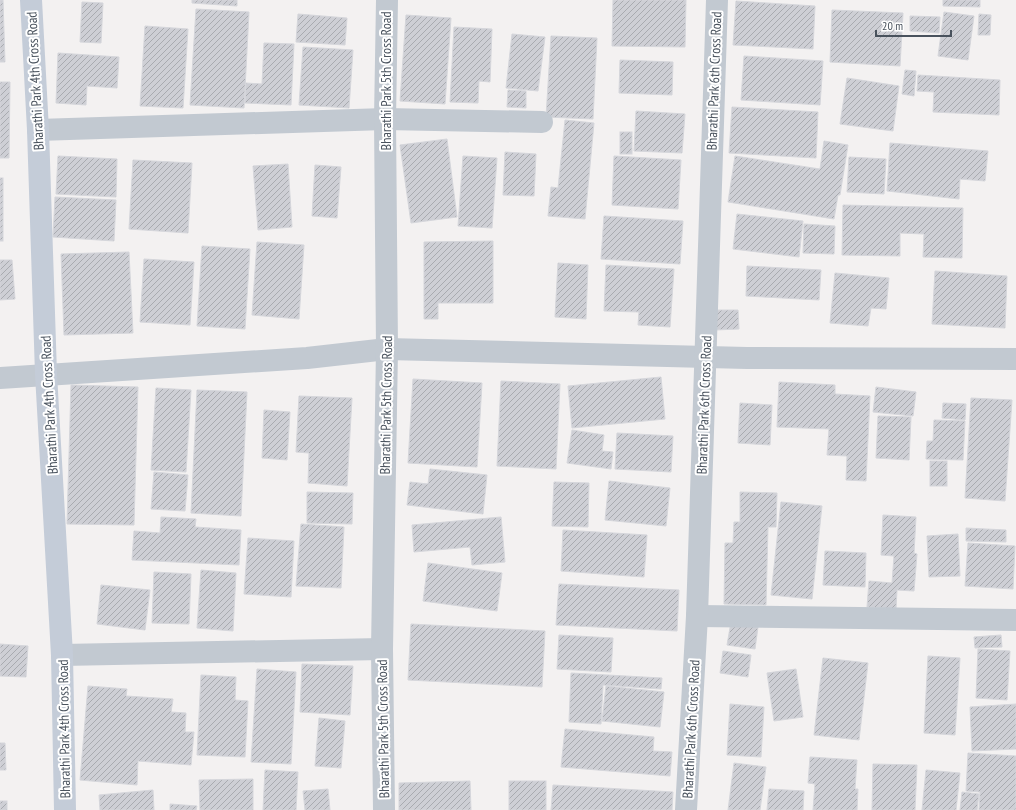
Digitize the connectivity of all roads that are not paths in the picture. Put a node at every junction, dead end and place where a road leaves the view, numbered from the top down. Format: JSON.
{"nodes":[{"id":1,"x":31,"y":0,"type":"edge"},
{"id":2,"x":386,"y":0,"type":"edge"},
{"id":3,"x":717,"y":0,"type":"edge"},
{"id":4,"x":385,"y":119,"type":"junction"},
{"id":5,"x":542,"y":122,"type":"dead end"},
{"id":6,"x":38,"y":130,"type":"junction"},
{"id":7,"x":387,"y":349,"type":"junction"},
{"id":8,"x":705,"y":357,"type":"junction"},
{"id":9,"x":1016,"y":359,"type":"edge"},
{"id":10,"x":46,"y":374,"type":"junction"},
{"id":11,"x":0,"y":378,"type":"edge"},
{"id":12,"x":697,"y":616,"type":"junction"},
{"id":13,"x":1016,"y":620,"type":"edge"},
{"id":14,"x":382,"y":649,"type":"junction"},
{"id":15,"x":62,"y":655,"type":"junction"},
{"id":16,"x":66,"y":810,"type":"edge"},
{"id":17,"x":384,"y":810,"type":"edge"},
{"id":18,"x":686,"y":810,"type":"edge"}],
"edges":[{"from":1,"to":6,"type":"street","name":"Bharathi Park 4th Cross Road"},
{"from":2,"to":4,"type":"street","name":"Bharathi Park 5th Cross Road"},
{"from":3,"to":8,"type":"street","name":"Bharathi Park 6th Cross Road"},
{"from":4,"to":5,"type":"street"},
{"from":4,"to":6,"type":"street"},
{"from":4,"to":7,"type":"street","name":"Bharathi Park 5th Cross Road"},
{"from":6,"to":10,"type":"street","name":"Bharathi Park 4th Cross Road"},
{"from":7,"to":8,"type":"street"},
{"from":7,"to":10,"type":"street"},
{"from":7,"to":14,"type":"street","name":"Bharathi Park 5th Cross Road"},
{"from":8,"to":9,"type":"street"},
{"from":8,"to":12,"type":"street","name":"Bharathi Park 6th Cross Road"},
{"from":10,"to":11,"type":"street"},
{"from":10,"to":15,"type":"street","name":"Bharathi Park 4th Cross Road"},
{"from":12,"to":13,"type":"street"},
{"from":12,"to":18,"type":"street","name":"Bharathi Park 6th Cross Road"},
{"from":14,"to":15,"type":"street"},
{"from":14,"to":17,"type":"street","name":"Bharathi Park 5th Cross Road"},
{"from":15,"to":16,"type":"street","name":"Bharathi Park 4th Cross Road"}]}
